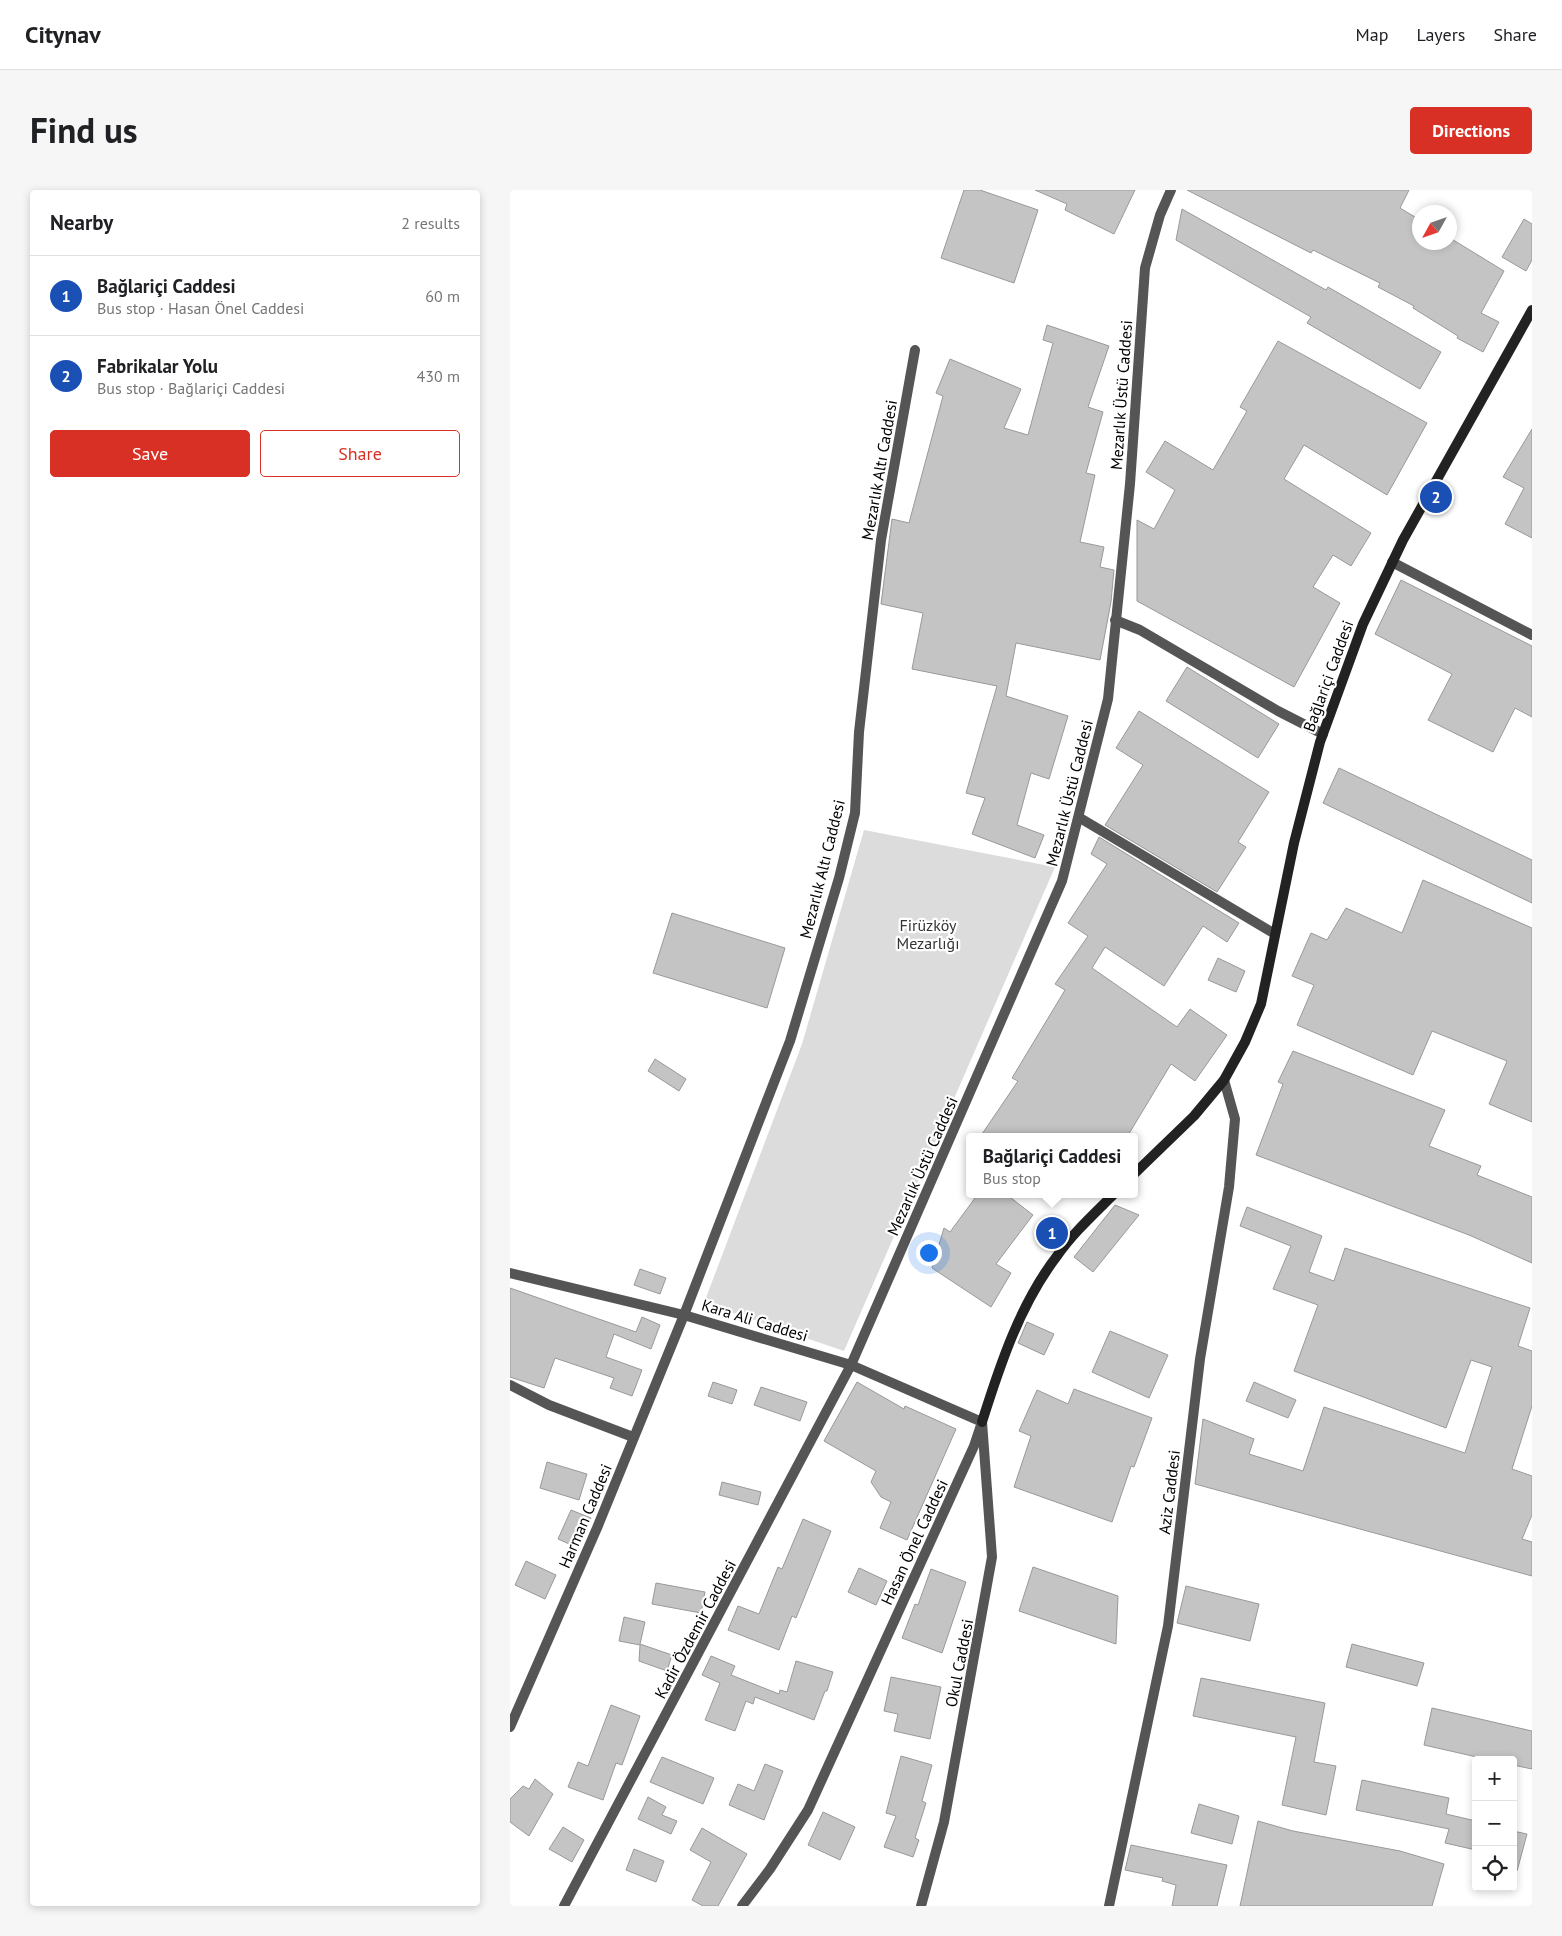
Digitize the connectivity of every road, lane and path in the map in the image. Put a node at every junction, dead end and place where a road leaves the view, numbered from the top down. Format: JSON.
{"nodes":[{"id":1,"x":1171,"y":190,"type":"edge"},
{"id":2,"x":1532,"y":310,"type":"edge"},
{"id":3,"x":915,"y":350,"type":"dead end"},
{"id":4,"x":1392,"y":562,"type":"junction"},
{"id":5,"x":1115,"y":620,"type":"junction"},
{"id":6,"x":1532,"y":634,"type":"edge"},
{"id":7,"x":1323,"y":734,"type":"junction"},
{"id":8,"x":1080,"y":818,"type":"junction"},
{"id":9,"x":1275,"y":934,"type":"junction"},
{"id":10,"x":1224,"y":1080,"type":"junction"},
{"id":11,"x":1138,"y":1170,"type":"edge"},
{"id":12,"x":1110,"y":1198,"type":"edge"},
{"id":13,"x":510,"y":1273,"type":"edge"},
{"id":14,"x":684,"y":1315,"type":"junction"},
{"id":15,"x":852,"y":1365,"type":"junction"},
{"id":16,"x":510,"y":1384,"type":"edge"},
{"id":17,"x":982,"y":1422,"type":"junction"},
{"id":18,"x":633,"y":1437,"type":"junction"},
{"id":19,"x":510,"y":1727,"type":"edge"},
{"id":20,"x":564,"y":1906,"type":"edge"},
{"id":21,"x":742,"y":1906,"type":"edge"},
{"id":22,"x":921,"y":1906,"type":"edge"},
{"id":23,"x":1109,"y":1906,"type":"edge"}],
"edges":[{"from":1,"to":5,"type":"street","name":"Mezarlık Üstü Caddesi"},
{"from":2,"to":4,"type":"main road","name":"Bağlariçi Caddesi"},
{"from":3,"to":14,"type":"street","name":"Mezarlık Altı Caddesi"},
{"from":4,"to":6,"type":"street"},
{"from":4,"to":7,"type":"main road","name":"Bağlariçi Caddesi"},
{"from":5,"to":7,"type":"street"},
{"from":5,"to":8,"type":"street","name":"Mezarlık Üstü Caddesi"},
{"from":7,"to":9,"type":"main road","name":"Bağlariçi Caddesi"},
{"from":8,"to":9,"type":"street"},
{"from":8,"to":15,"type":"street","name":"Mezarlık Üstü Caddesi"},
{"from":9,"to":10,"type":"main road","name":"Bağlariçi Caddesi"},
{"from":10,"to":11,"type":"main road"},
{"from":10,"to":23,"type":"street","name":"Aziz Caddesi"},
{"from":12,"to":17,"type":"main road","name":"Hasan Önel Caddesi"},
{"from":13,"to":14,"type":"street","name":"Kara Ali Caddesi"},
{"from":14,"to":15,"type":"street","name":"Kara Ali Caddesi"},
{"from":14,"to":18,"type":"street","name":"Harman Caddesi"},
{"from":15,"to":17,"type":"street","name":"Kara Ali Caddesi"},
{"from":15,"to":20,"type":"street","name":"Kadir Özdemir Caddesi"},
{"from":16,"to":18,"type":"street"},
{"from":17,"to":21,"type":"street","name":"Hasan Önel Caddesi"},
{"from":17,"to":22,"type":"street","name":"Okul Caddesi"},
{"from":18,"to":19,"type":"street","name":"Harman Caddesi"}]}
